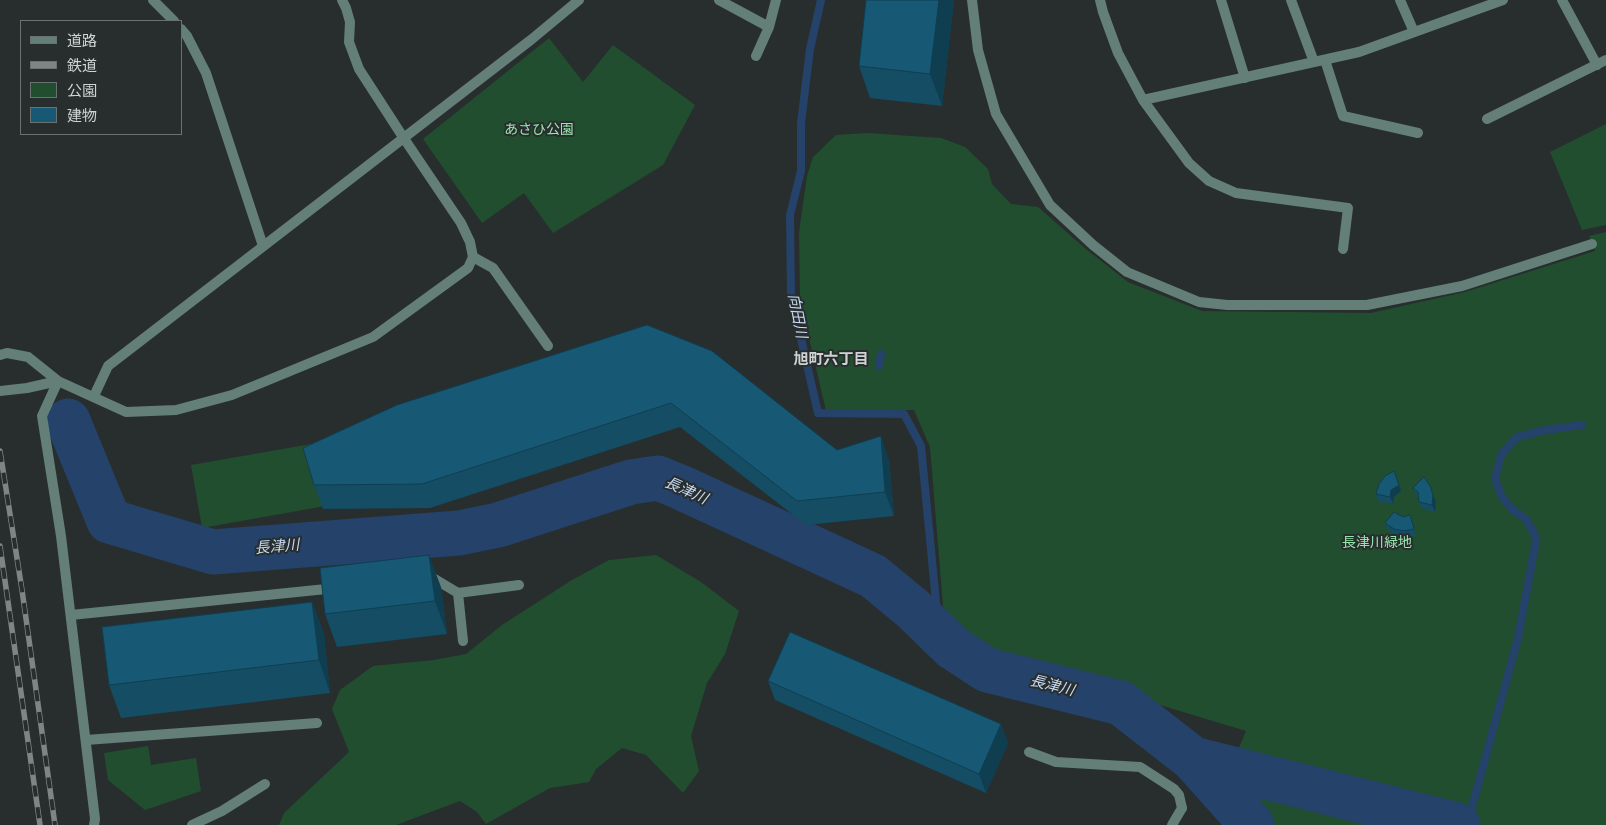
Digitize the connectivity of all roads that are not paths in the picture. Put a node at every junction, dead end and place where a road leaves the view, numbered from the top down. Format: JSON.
{"nodes":[{"id":1,"x":153,"y":0,"type":"edge"},
{"id":2,"x":342,"y":0,"type":"edge"},
{"id":3,"x":579,"y":0,"type":"edge"},
{"id":4,"x":719,"y":0,"type":"edge"},
{"id":5,"x":776,"y":0,"type":"edge"},
{"id":6,"x":972,"y":0,"type":"edge"},
{"id":7,"x":1100,"y":0,"type":"edge"},
{"id":8,"x":1221,"y":0,"type":"edge"},
{"id":9,"x":1291,"y":0,"type":"edge"},
{"id":10,"x":1400,"y":0,"type":"edge"},
{"id":11,"x":1503,"y":0,"type":"edge"},
{"id":12,"x":1562,"y":0,"type":"edge"},
{"id":13,"x":173,"y":20,"type":"edge"},
{"id":14,"x":769,"y":27,"type":"junction"},
{"id":15,"x":182,"y":30,"type":"edge"},
{"id":16,"x":1414,"y":32,"type":"junction"},
{"id":17,"x":756,"y":56,"type":"dead end"},
{"id":18,"x":1320,"y":61,"type":"junction"},
{"id":19,"x":1601,"y":62,"type":"edge"},
{"id":20,"x":1245,"y":78,"type":"junction"},
{"id":21,"x":1143,"y":100,"type":"junction"},
{"id":22,"x":1487,"y":119,"type":"dead end"},
{"id":23,"x":1418,"y":133,"type":"dead end"},
{"id":24,"x":403,"y":137,"type":"junction"},
{"id":25,"x":1592,"y":244,"type":"dead end"},
{"id":26,"x":263,"y":246,"type":"junction"},
{"id":27,"x":1343,"y":249,"type":"dead end"},
{"id":28,"x":474,"y":257,"type":"junction"},
{"id":29,"x":548,"y":346,"type":"dead end"},
{"id":30,"x":0,"y":355,"type":"edge"},
{"id":31,"x":58,"y":381,"type":"junction"},
{"id":32,"x":0,"y":391,"type":"edge"},
{"id":33,"x":94,"y":396,"type":"junction"},
{"id":34,"x":413,"y":580,"type":"edge"},
{"id":35,"x":520,"y":585,"type":"dead end"},
{"id":36,"x":345,"y":587,"type":"edge"},
{"id":37,"x":458,"y":593,"type":"junction"},
{"id":38,"x":71,"y":616,"type":"junction"},
{"id":39,"x":463,"y":641,"type":"dead end"},
{"id":40,"x":318,"y":723,"type":"dead end"},
{"id":41,"x":86,"y":740,"type":"junction"},
{"id":42,"x":1029,"y":752,"type":"dead end"},
{"id":43,"x":265,"y":784,"type":"dead end"},
{"id":44,"x":94,"y":825,"type":"edge"},
{"id":45,"x":192,"y":825,"type":"edge"},
{"id":46,"x":1172,"y":825,"type":"edge"}],
"edges":[{"from":1,"to":13,"type":"street"},
{"from":2,"to":24,"type":"street"},
{"from":3,"to":24,"type":"street"},
{"from":4,"to":14,"type":"street"},
{"from":5,"to":14,"type":"street"},
{"from":6,"to":25,"type":"street"},
{"from":7,"to":21,"type":"street"},
{"from":8,"to":20,"type":"street"},
{"from":9,"to":18,"type":"street"},
{"from":10,"to":16,"type":"street"},
{"from":11,"to":16,"type":"street"},
{"from":12,"to":19,"type":"street"},
{"from":14,"to":17,"type":"street"},
{"from":15,"to":26,"type":"street"},
{"from":16,"to":18,"type":"street"},
{"from":18,"to":20,"type":"street"},
{"from":18,"to":23,"type":"street"},
{"from":19,"to":22,"type":"street"},
{"from":20,"to":21,"type":"street"},
{"from":21,"to":27,"type":"street"},
{"from":24,"to":26,"type":"street"},
{"from":24,"to":28,"type":"street"},
{"from":26,"to":33,"type":"street"},
{"from":28,"to":29,"type":"street"},
{"from":28,"to":33,"type":"street"},
{"from":30,"to":31,"type":"street"},
{"from":31,"to":32,"type":"street"},
{"from":31,"to":33,"type":"street"},
{"from":31,"to":38,"type":"street"},
{"from":34,"to":37,"type":"street"},
{"from":35,"to":37,"type":"street"},
{"from":36,"to":38,"type":"street"},
{"from":37,"to":39,"type":"street"},
{"from":38,"to":41,"type":"street"},
{"from":40,"to":41,"type":"street"},
{"from":41,"to":44,"type":"street"},
{"from":42,"to":46,"type":"street"},
{"from":43,"to":45,"type":"street"}]}
